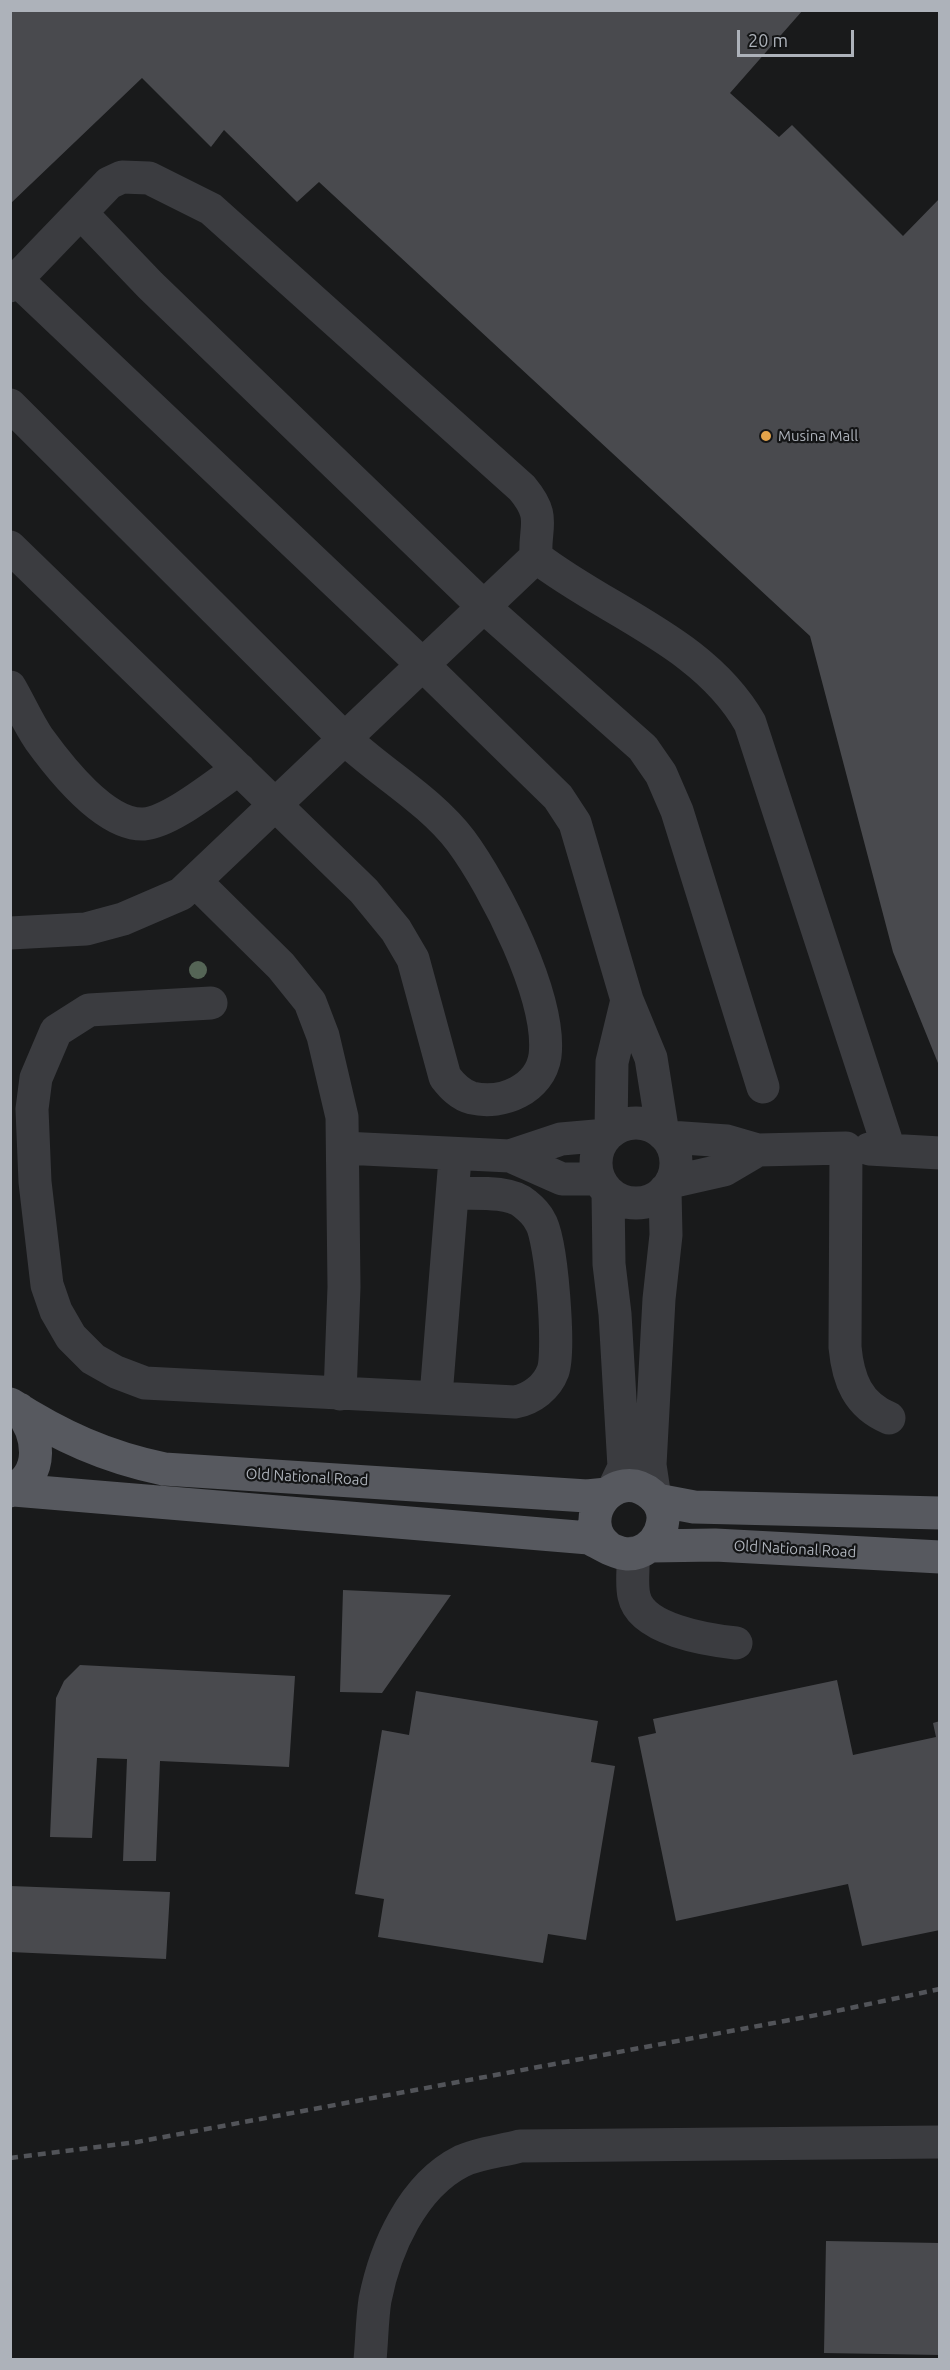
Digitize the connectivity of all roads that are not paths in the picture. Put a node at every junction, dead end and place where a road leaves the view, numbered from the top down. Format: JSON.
{"nodes":[{"id":1,"x":81,"y":213,"type":"junction"},
{"id":2,"x":14,"y":283,"type":"edge"},
{"id":3,"x":10,"y":405,"type":"edge"},
{"id":4,"x":10,"y":547,"type":"edge"},
{"id":5,"x":536,"y":557,"type":"junction"},
{"id":6,"x":484,"y":607,"type":"junction"},
{"id":7,"x":423,"y":665,"type":"junction"},
{"id":8,"x":10,"y":687,"type":"edge"},
{"id":9,"x":345,"y":739,"type":"junction"},
{"id":10,"x":239,"y":769,"type":"junction"},
{"id":11,"x":276,"y":804,"type":"junction"},
{"id":12,"x":195,"y":881,"type":"junction"},
{"id":13,"x":10,"y":933,"type":"edge"},
{"id":14,"x":627,"y":1000,"type":"junction"},
{"id":15,"x":211,"y":1002,"type":"dead end"},
{"id":16,"x":763,"y":1086,"type":"dead end"},
{"id":17,"x":609,"y":1134,"type":"junction"},
{"id":18,"x":666,"y":1136,"type":"junction"},
{"id":19,"x":343,"y":1148,"type":"junction"},
{"id":20,"x":846,"y":1148,"type":"junction"},
{"id":21,"x":889,"y":1149,"type":"junction"},
{"id":22,"x":758,"y":1150,"type":"junction"},
{"id":23,"x":456,"y":1153,"type":"junction"},
{"id":24,"x":939,"y":1153,"type":"edge"},
{"id":25,"x":510,"y":1156,"type":"junction"},
{"id":26,"x":604,"y":1186,"type":"junction"},
{"id":27,"x":668,"y":1186,"type":"junction"},
{"id":28,"x":453,"y":1193,"type":"junction"},
{"id":29,"x":340,"y":1394,"type":"junction"},
{"id":30,"x":435,"y":1396,"type":"junction"},
{"id":31,"x":15,"y":1407,"type":"edge"},
{"id":32,"x":890,"y":1418,"type":"dead end"},
{"id":33,"x":12,"y":1491,"type":"edge"},
{"id":34,"x":610,"y":1492,"type":"junction"},
{"id":35,"x":656,"y":1499,"type":"junction"},
{"id":36,"x":939,"y":1513,"type":"edge"},
{"id":37,"x":631,"y":1549,"type":"junction"},
{"id":38,"x":939,"y":1557,"type":"edge"},
{"id":39,"x":736,"y":1643,"type":"dead end"},
{"id":40,"x":939,"y":2142,"type":"edge"},
{"id":41,"x":370,"y":2360,"type":"edge"}],
"edges":[{"from":1,"to":2,"type":"street"},
{"from":1,"to":5,"type":"street"},
{"from":1,"to":6,"type":"street"},
{"from":2,"to":7,"type":"street"},
{"from":3,"to":9,"type":"street"},
{"from":4,"to":10,"type":"street"},
{"from":5,"to":6,"type":"street"},
{"from":5,"to":21,"type":"street"},
{"from":6,"to":7,"type":"street"},
{"from":6,"to":16,"type":"street"},
{"from":7,"to":9,"type":"street"},
{"from":7,"to":14,"type":"street"},
{"from":8,"to":10,"type":"street"},
{"from":9,"to":11,"type":"street"},
{"from":9,"to":11,"type":"street"},
{"from":10,"to":11,"type":"street"},
{"from":11,"to":12,"type":"street"},
{"from":12,"to":13,"type":"street"},
{"from":12,"to":19,"type":"street"},
{"from":14,"to":17,"type":"street"},
{"from":14,"to":18,"type":"street"},
{"from":15,"to":29,"type":"street"},
{"from":17,"to":18,"type":"street"},
{"from":17,"to":25,"type":"street"},
{"from":17,"to":26,"type":"street"},
{"from":18,"to":22,"type":"street"},
{"from":18,"to":27,"type":"street"},
{"from":19,"to":23,"type":"street"},
{"from":19,"to":29,"type":"street"},
{"from":20,"to":21,"type":"street"},
{"from":20,"to":22,"type":"street"},
{"from":20,"to":32,"type":"street"},
{"from":21,"to":24,"type":"street"},
{"from":22,"to":27,"type":"street"},
{"from":23,"to":25,"type":"street"},
{"from":23,"to":28,"type":"street"},
{"from":25,"to":26,"type":"street"},
{"from":26,"to":27,"type":"street"},
{"from":26,"to":34,"type":"street"},
{"from":27,"to":35,"type":"street"},
{"from":28,"to":30,"type":"street"},
{"from":28,"to":30,"type":"street"},
{"from":29,"to":30,"type":"street"},
{"from":31,"to":33,"type":"main road","name":"Old National Road"},
{"from":31,"to":34,"type":"main road","name":"Old National Road"},
{"from":33,"to":37,"type":"main road","name":"Old National Road"},
{"from":34,"to":35,"type":"main road","name":"Old National Road"},
{"from":34,"to":37,"type":"main road"},
{"from":35,"to":36,"type":"main road","name":"Old National Road"},
{"from":35,"to":37,"type":"main road"},
{"from":37,"to":38,"type":"main road","name":"Old National Road"},
{"from":37,"to":39,"type":"street"},
{"from":40,"to":41,"type":"street"}]}
